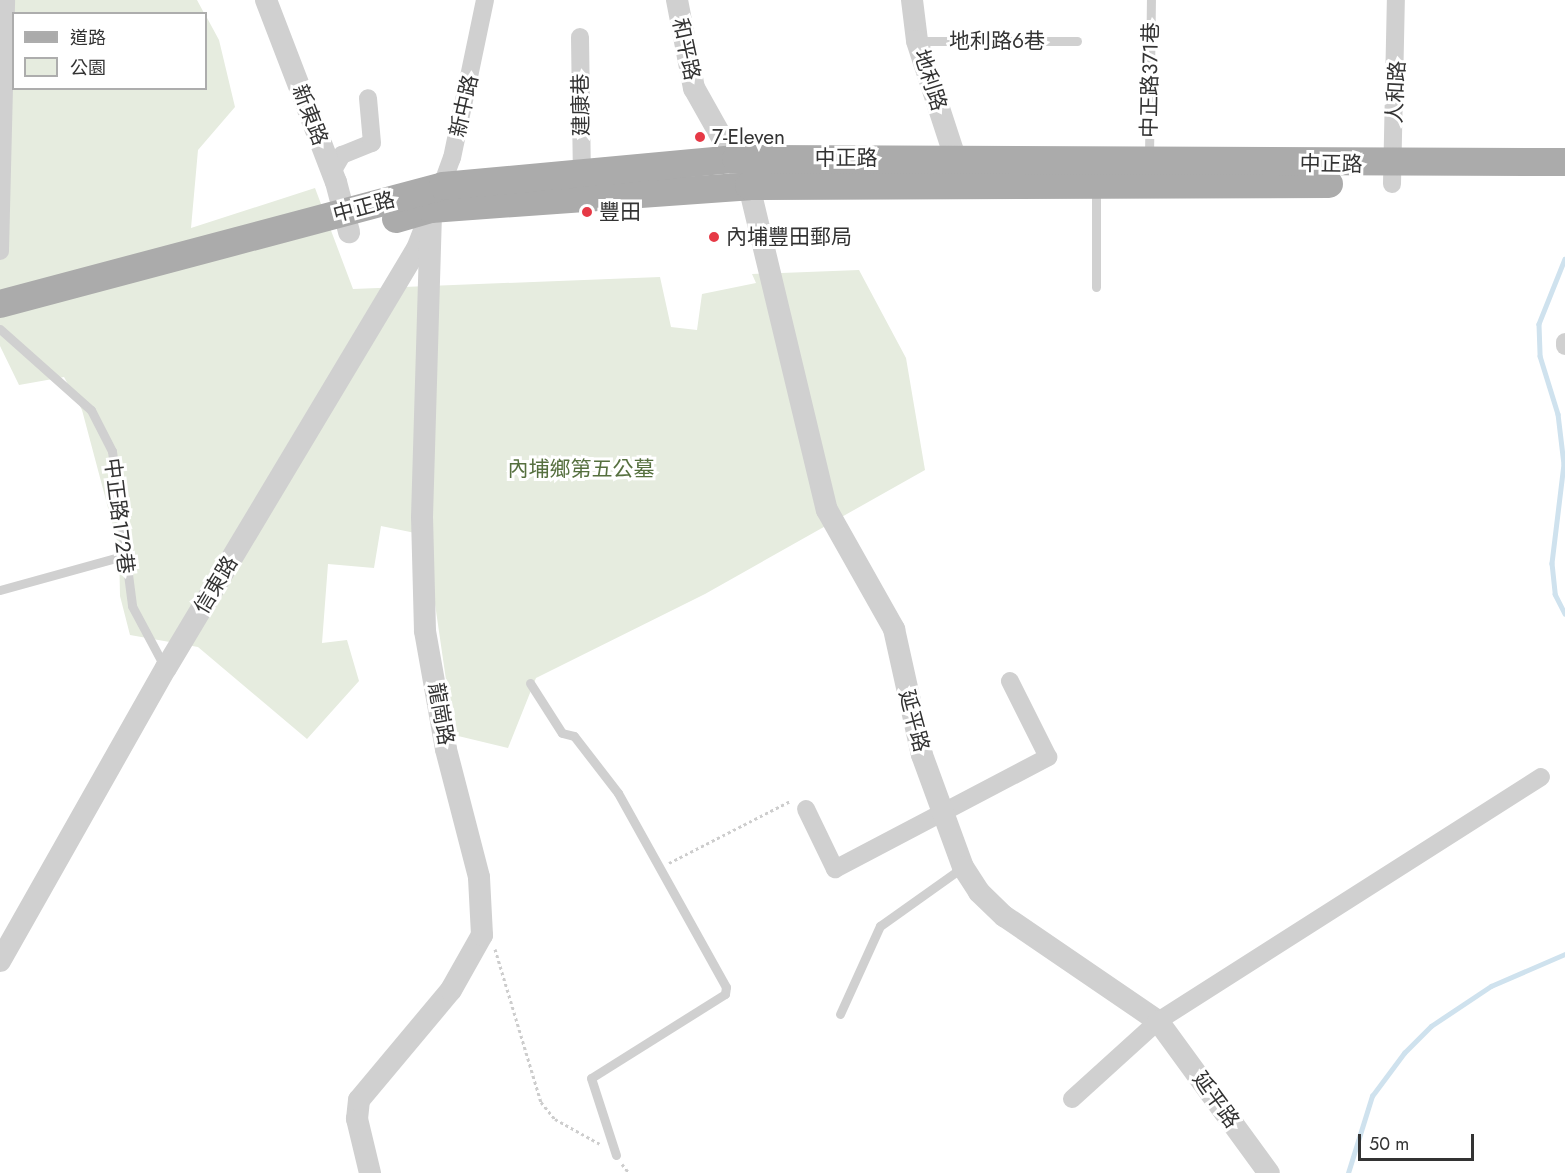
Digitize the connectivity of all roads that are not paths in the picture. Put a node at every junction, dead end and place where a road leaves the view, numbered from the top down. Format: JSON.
{"nodes":[{"id":1,"x":6,"y":0,"type":"edge"},
{"id":2,"x":266,"y":0,"type":"edge"},
{"id":3,"x":486,"y":0,"type":"edge"},
{"id":4,"x":677,"y":0,"type":"edge"},
{"id":5,"x":912,"y":0,"type":"edge"},
{"id":6,"x":1151,"y":0,"type":"edge"},
{"id":7,"x":1396,"y":0,"type":"edge"},
{"id":8,"x":580,"y":37,"type":"dead end"},
{"id":9,"x":916,"y":41,"type":"junction"},
{"id":10,"x":1077,"y":41,"type":"dead end"},
{"id":11,"x":368,"y":98,"type":"dead end"},
{"id":12,"x":955,"y":158,"type":"junction"},
{"id":13,"x":736,"y":159,"type":"junction"},
{"id":14,"x":1149,"y":161,"type":"junction"},
{"id":15,"x":1564,"y":171,"type":"edge"},
{"id":16,"x":332,"y":172,"type":"junction"},
{"id":17,"x":582,"y":172,"type":"junction"},
{"id":18,"x":1392,"y":175,"type":"junction"},
{"id":19,"x":1096,"y":182,"type":"junction"},
{"id":20,"x":749,"y":186,"type":"junction"},
{"id":21,"x":437,"y":197,"type":"junction"},
{"id":22,"x":347,"y":222,"type":"junction"},
{"id":23,"x":0,"y":251,"type":"edge"},
{"id":24,"x":1096,"y":287,"type":"dead end"},
{"id":25,"x":0,"y":304,"type":"edge"},
{"id":26,"x":0,"y":323,"type":"edge"},
{"id":27,"x":0,"y":329,"type":"edge"},
{"id":28,"x":123,"y":556,"type":"junction"},
{"id":29,"x":0,"y":590,"type":"edge"},
{"id":30,"x":166,"y":668,"type":"junction"},
{"id":31,"x":1010,"y":681,"type":"dead end"},
{"id":32,"x":530,"y":683,"type":"dead end"},
{"id":33,"x":1541,"y":777,"type":"dead end"},
{"id":34,"x":798,"y":805,"type":"road end"},
{"id":35,"x":944,"y":811,"type":"junction"},
{"id":36,"x":963,"y":867,"type":"junction"},
{"id":37,"x":0,"y":961,"type":"edge"},
{"id":38,"x":840,"y":1014,"type":"dead end"},
{"id":39,"x":1158,"y":1021,"type":"junction"},
{"id":40,"x":1072,"y":1099,"type":"dead end"},
{"id":41,"x":616,"y":1155,"type":"road end"},
{"id":42,"x":370,"y":1173,"type":"edge"},
{"id":43,"x":1269,"y":1173,"type":"edge"}],
"edges":[{"from":1,"to":23,"type":"street"},
{"from":2,"to":16,"type":"street","name":"新東路"},
{"from":3,"to":21,"type":"street","name":"新中路"},
{"from":4,"to":13,"type":"street","name":"和平路"},
{"from":5,"to":9,"type":"street","name":"地利路"},
{"from":6,"to":14,"type":"lane","name":"中正路371巷"},
{"from":7,"to":18,"type":"street","name":"人和路"},
{"from":8,"to":17,"type":"street","name":"建康巷"},
{"from":9,"to":10,"type":"lane","name":"地利路6巷"},
{"from":9,"to":12,"type":"street","name":"地利路"},
{"from":11,"to":16,"type":"street"},
{"from":12,"to":13,"type":"main road","name":"中正路"},
{"from":12,"to":14,"type":"main road","name":"中正路"},
{"from":13,"to":17,"type":"main road","name":"中正路"},
{"from":13,"to":20,"type":"street","name":"延平路"},
{"from":14,"to":18,"type":"main road","name":"中正路"},
{"from":15,"to":18,"type":"main road","name":"中正路"},
{"from":16,"to":22,"type":"street","name":"新東路"},
{"from":17,"to":21,"type":"main road","name":"中正路"},
{"from":18,"to":19,"type":"main road","name":"中正路"},
{"from":19,"to":20,"type":"main road","name":"中正路"},
{"from":19,"to":24,"type":"lane"},
{"from":20,"to":21,"type":"main road","name":"中正路"},
{"from":20,"to":35,"type":"street","name":"延平路"},
{"from":21,"to":22,"type":"main road","name":"中正路"},
{"from":21,"to":30,"type":"street","name":"信東路"},
{"from":21,"to":42,"type":"street","name":"龍崗路"},
{"from":22,"to":25,"type":"main road","name":"中正路"},
{"from":22,"to":26,"type":"main road","name":"中正路"},
{"from":27,"to":28,"type":"lane","name":"中正路172巷"},
{"from":28,"to":29,"type":"lane"},
{"from":28,"to":30,"type":"lane","name":"中正路172巷"},
{"from":30,"to":37,"type":"street","name":"信東路"},
{"from":31,"to":35,"type":"street"},
{"from":32,"to":41,"type":"lane"},
{"from":33,"to":39,"type":"street"},
{"from":34,"to":35,"type":"street"},
{"from":35,"to":36,"type":"street","name":"延平路"},
{"from":36,"to":38,"type":"lane"},
{"from":36,"to":39,"type":"street","name":"延平路"},
{"from":39,"to":40,"type":"street"},
{"from":39,"to":43,"type":"street","name":"延平路"}]}
